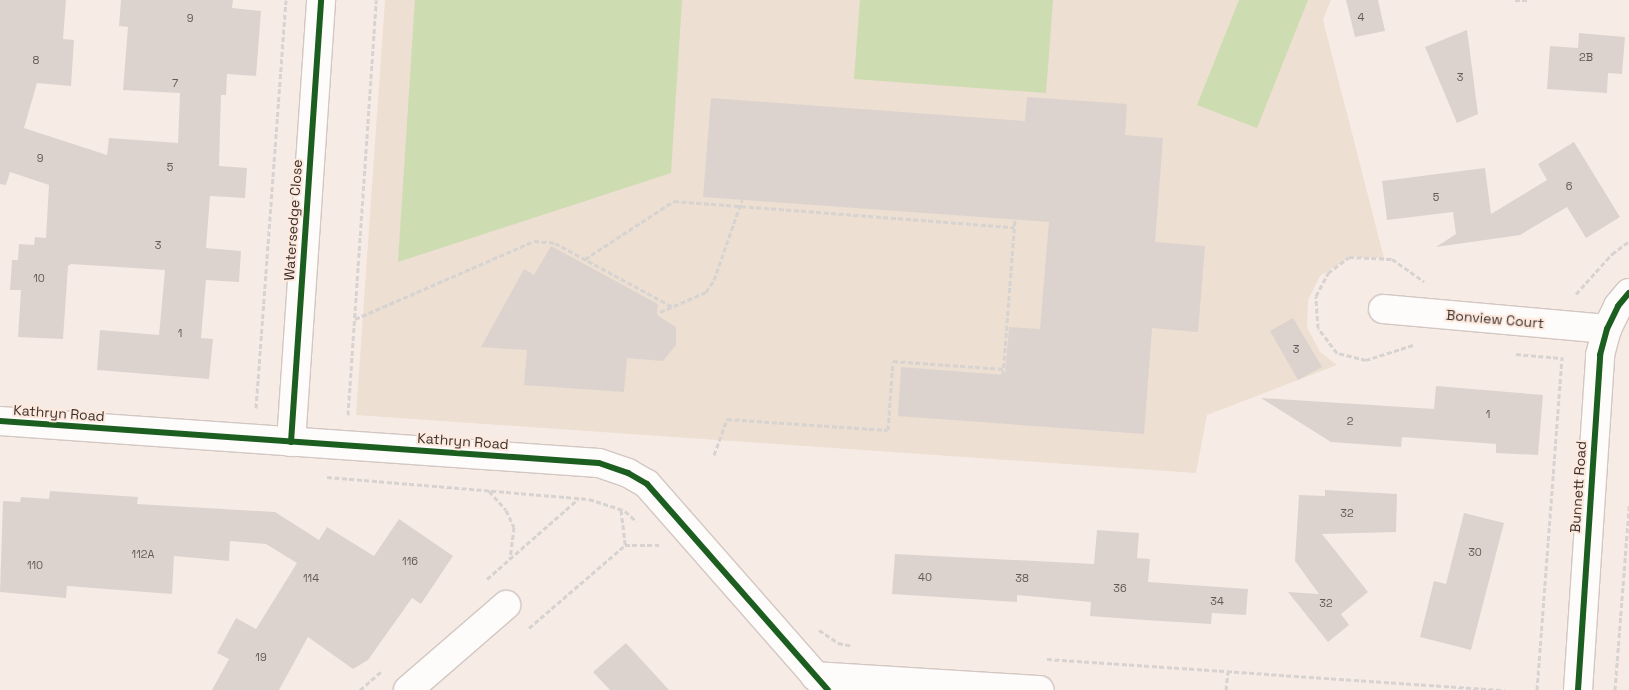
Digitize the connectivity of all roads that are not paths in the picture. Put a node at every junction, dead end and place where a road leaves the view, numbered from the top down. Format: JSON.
{"nodes":[{"id":1,"x":321,"y":0,"type":"edge"},
{"id":2,"x":1629,"y":293,"type":"edge"},
{"id":3,"x":1383,"y":309,"type":"dead end"},
{"id":4,"x":1607,"y":329,"type":"junction"},
{"id":5,"x":0,"y":421,"type":"edge"},
{"id":6,"x":291,"y":442,"type":"junction"},
{"id":7,"x":506,"y":605,"type":"dead end"},
{"id":8,"x":821,"y":683,"type":"edge"},
{"id":9,"x":408,"y":690,"type":"edge"},
{"id":10,"x":1040,"y":690,"type":"edge"},
{"id":11,"x":1578,"y":690,"type":"edge"}],
"edges":[{"from":1,"to":6,"type":"street","name":"Watersedge Close"},
{"from":2,"to":4,"type":"street","name":"Bunnett Road"},
{"from":3,"to":4,"type":"street","name":"Bonview Court"},
{"from":4,"to":11,"type":"street","name":"Bunnett Road"},
{"from":5,"to":6,"type":"street","name":"Kathryn Road"},
{"from":6,"to":8,"type":"street","name":"Kathryn Road"},
{"from":7,"to":9,"type":"street"},
{"from":8,"to":10,"type":"street"}]}
